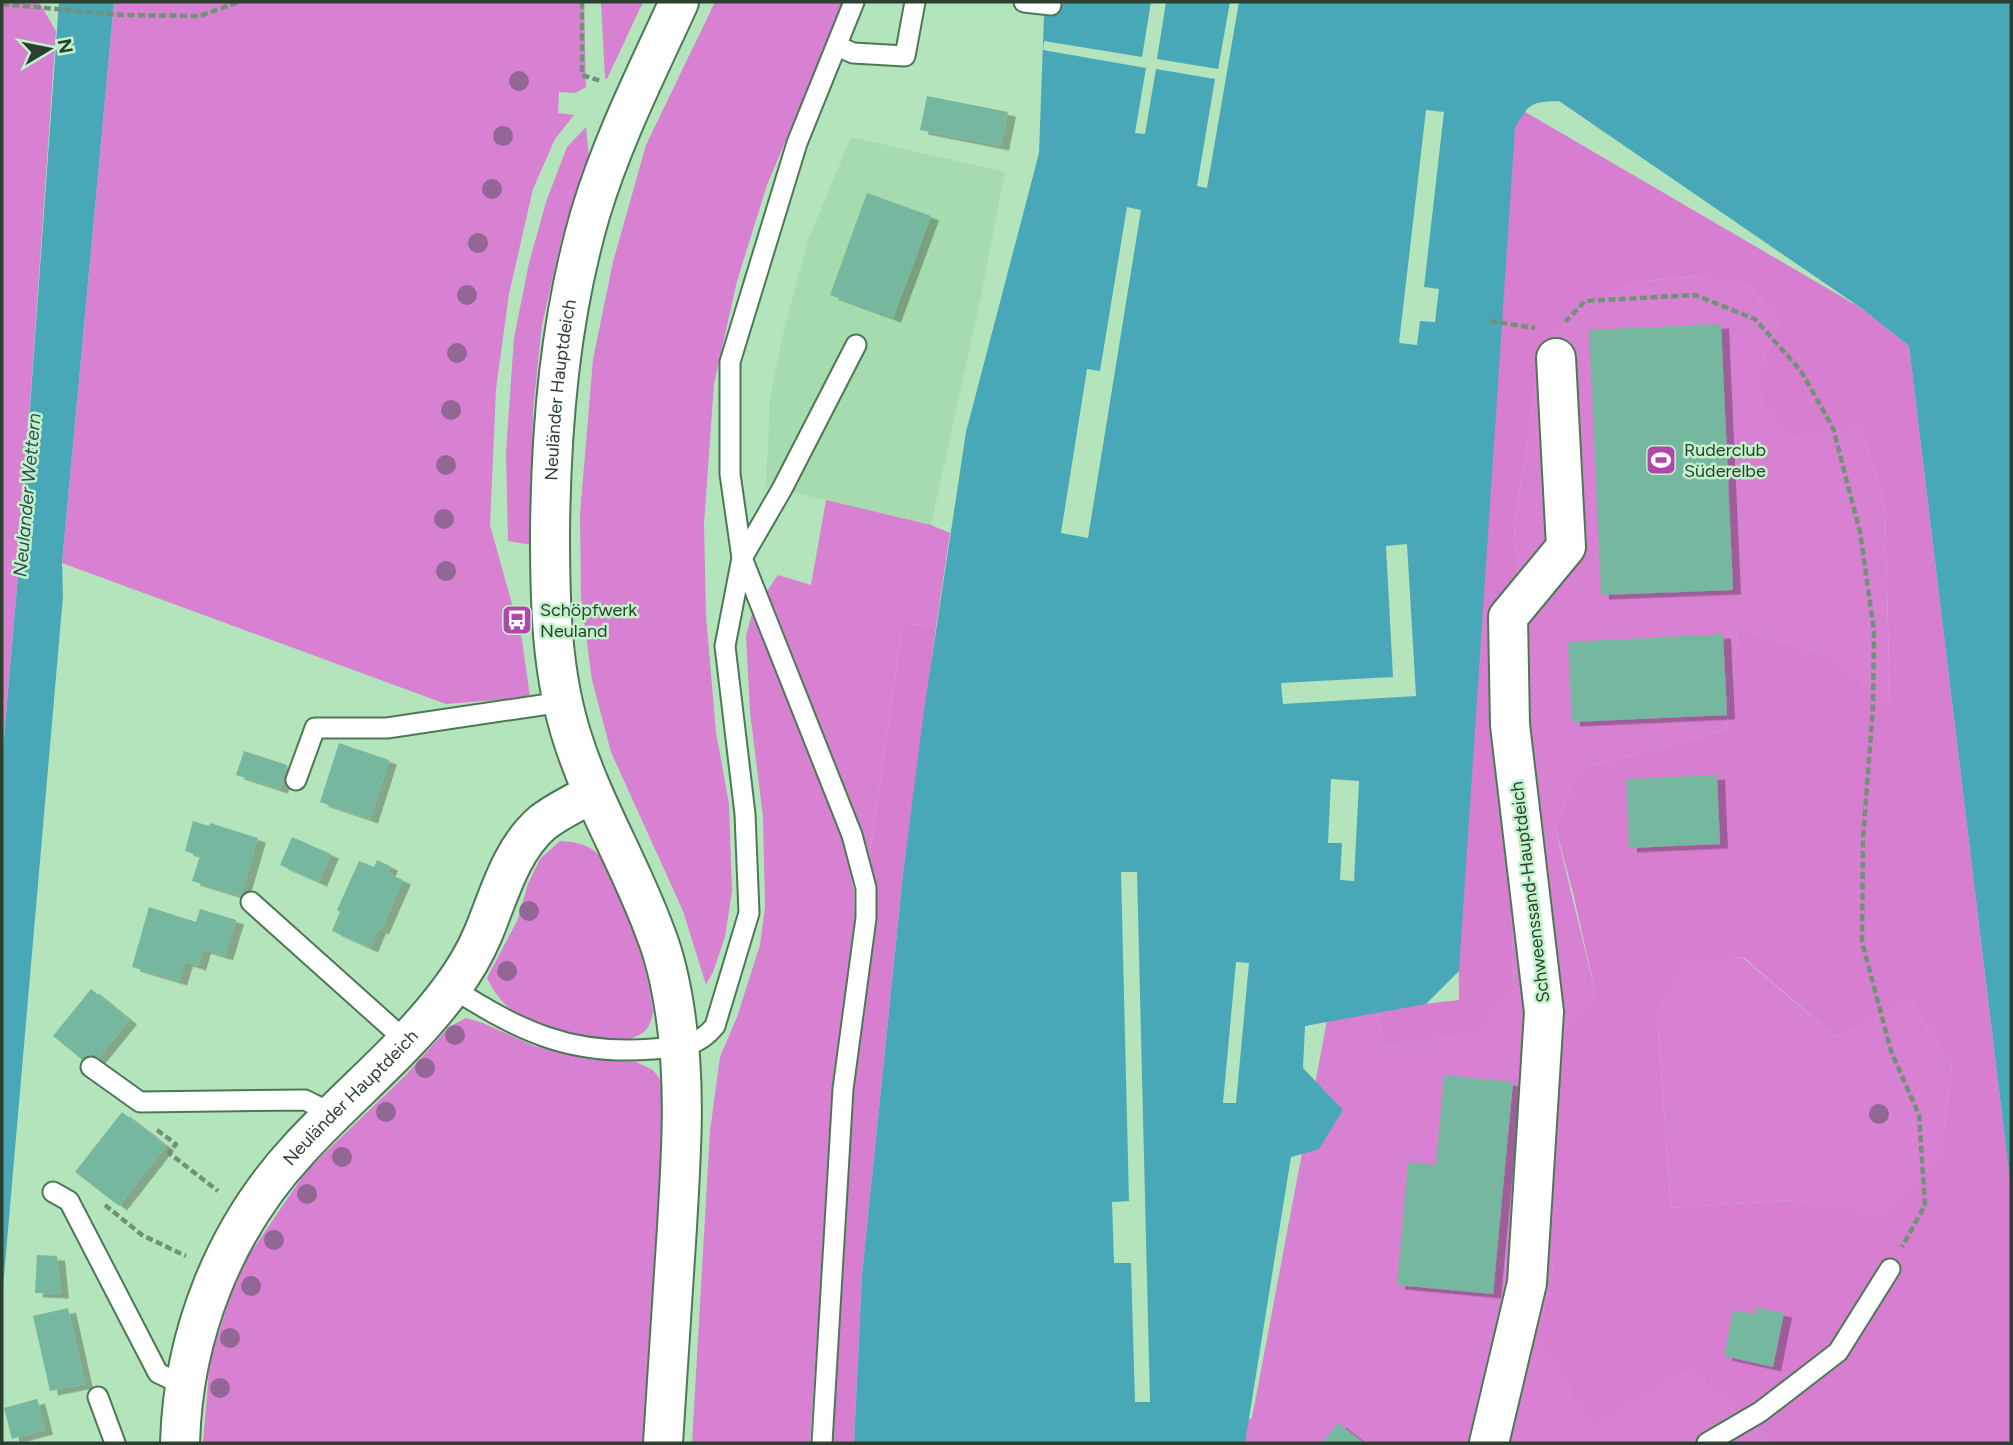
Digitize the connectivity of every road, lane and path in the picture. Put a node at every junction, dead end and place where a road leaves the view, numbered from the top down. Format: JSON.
{"nodes":[{"id":1,"x":238,"y":2,"type":"edge"},
{"id":2,"x":582,"y":2,"type":"edge"},
{"id":3,"x":679,"y":2,"type":"edge"},
{"id":4,"x":855,"y":2,"type":"edge"},
{"id":5,"x":915,"y":2,"type":"edge"},
{"id":6,"x":1024,"y":2,"type":"edge"},
{"id":7,"x":3,"y":4,"type":"edge"},
{"id":8,"x":1051,"y":5,"type":"dead end"},
{"id":9,"x":837,"y":46,"type":"junction"},
{"id":10,"x":637,"y":93,"type":"junction"},
{"id":11,"x":1490,"y":321,"type":"dead end"},
{"id":12,"x":1557,"y":344,"type":"junction"},
{"id":13,"x":856,"y":345,"type":"dead end"},
{"id":14,"x":742,"y":558,"type":"junction"},
{"id":15,"x":562,"y":702,"type":"junction"},
{"id":16,"x":296,"y":780,"type":"dead end"},
{"id":17,"x":592,"y":793,"type":"junction"},
{"id":18,"x":251,"y":902,"type":"dead end"},
{"id":19,"x":452,"y":988,"type":"junction"},
{"id":20,"x":406,"y":1041,"type":"junction"},
{"id":21,"x":680,"y":1047,"type":"junction"},
{"id":22,"x":91,"y":1067,"type":"dead end"},
{"id":23,"x":330,"y":1117,"type":"junction"},
{"id":24,"x":176,"y":1144,"type":"dead end"},
{"id":25,"x":189,"y":1168,"type":"dead end"},
{"id":26,"x":53,"y":1192,"type":"dead end"},
{"id":27,"x":96,"y":1197,"type":"dead end"},
{"id":28,"x":193,"y":1260,"type":"dead end"},
{"id":29,"x":1890,"y":1269,"type":"joint"},
{"id":30,"x":186,"y":1386,"type":"junction"},
{"id":31,"x":98,"y":1397,"type":"dead end"},
{"id":32,"x":115,"y":1443,"type":"edge"},
{"id":33,"x":180,"y":1443,"type":"edge"},
{"id":34,"x":663,"y":1443,"type":"edge"},
{"id":35,"x":822,"y":1443,"type":"edge"},
{"id":36,"x":1489,"y":1443,"type":"edge"},
{"id":37,"x":1707,"y":1443,"type":"edge"}],
"edges":[{"from":1,"to":7,"type":"path"},
{"from":2,"to":10,"type":"path"},
{"from":3,"to":10,"type":"street","name":"Neuländer Hauptdeich"},
{"from":4,"to":9,"type":"lane"},
{"from":5,"to":9,"type":"lane"},
{"from":6,"to":8,"type":"lane"},
{"from":9,"to":14,"type":"lane"},
{"from":10,"to":15,"type":"street","name":"Neuländer Hauptdeich"},
{"from":11,"to":12,"type":"path"},
{"from":12,"to":29,"type":"path"},
{"from":12,"to":36,"type":"street","name":"Schweenssand-Hauptdeich"},
{"from":13,"to":14,"type":"lane"},
{"from":14,"to":21,"type":"lane"},
{"from":14,"to":35,"type":"lane"},
{"from":15,"to":16,"type":"lane"},
{"from":15,"to":17,"type":"street","name":"Neuländer Hauptdeich"},
{"from":17,"to":19,"type":"street","name":"Neuländer Hauptdeich"},
{"from":17,"to":21,"type":"street","name":"Neuländer Hauptdeich"},
{"from":18,"to":20,"type":"lane"},
{"from":19,"to":20,"type":"street","name":"Neuländer Hauptdeich"},
{"from":19,"to":21,"type":"lane"},
{"from":20,"to":23,"type":"street","name":"Neuländer Hauptdeich"},
{"from":21,"to":34,"type":"street","name":"Neuländer Hauptdeich"},
{"from":22,"to":23,"type":"lane"},
{"from":23,"to":30,"type":"street","name":"Neuländer Hauptdeich"},
{"from":24,"to":25,"type":"path"},
{"from":26,"to":30,"type":"lane"},
{"from":27,"to":28,"type":"path"},
{"from":29,"to":37,"type":"lane"},
{"from":30,"to":33,"type":"street","name":"Neuländer Hauptdeich"},
{"from":31,"to":32,"type":"lane"}]}
